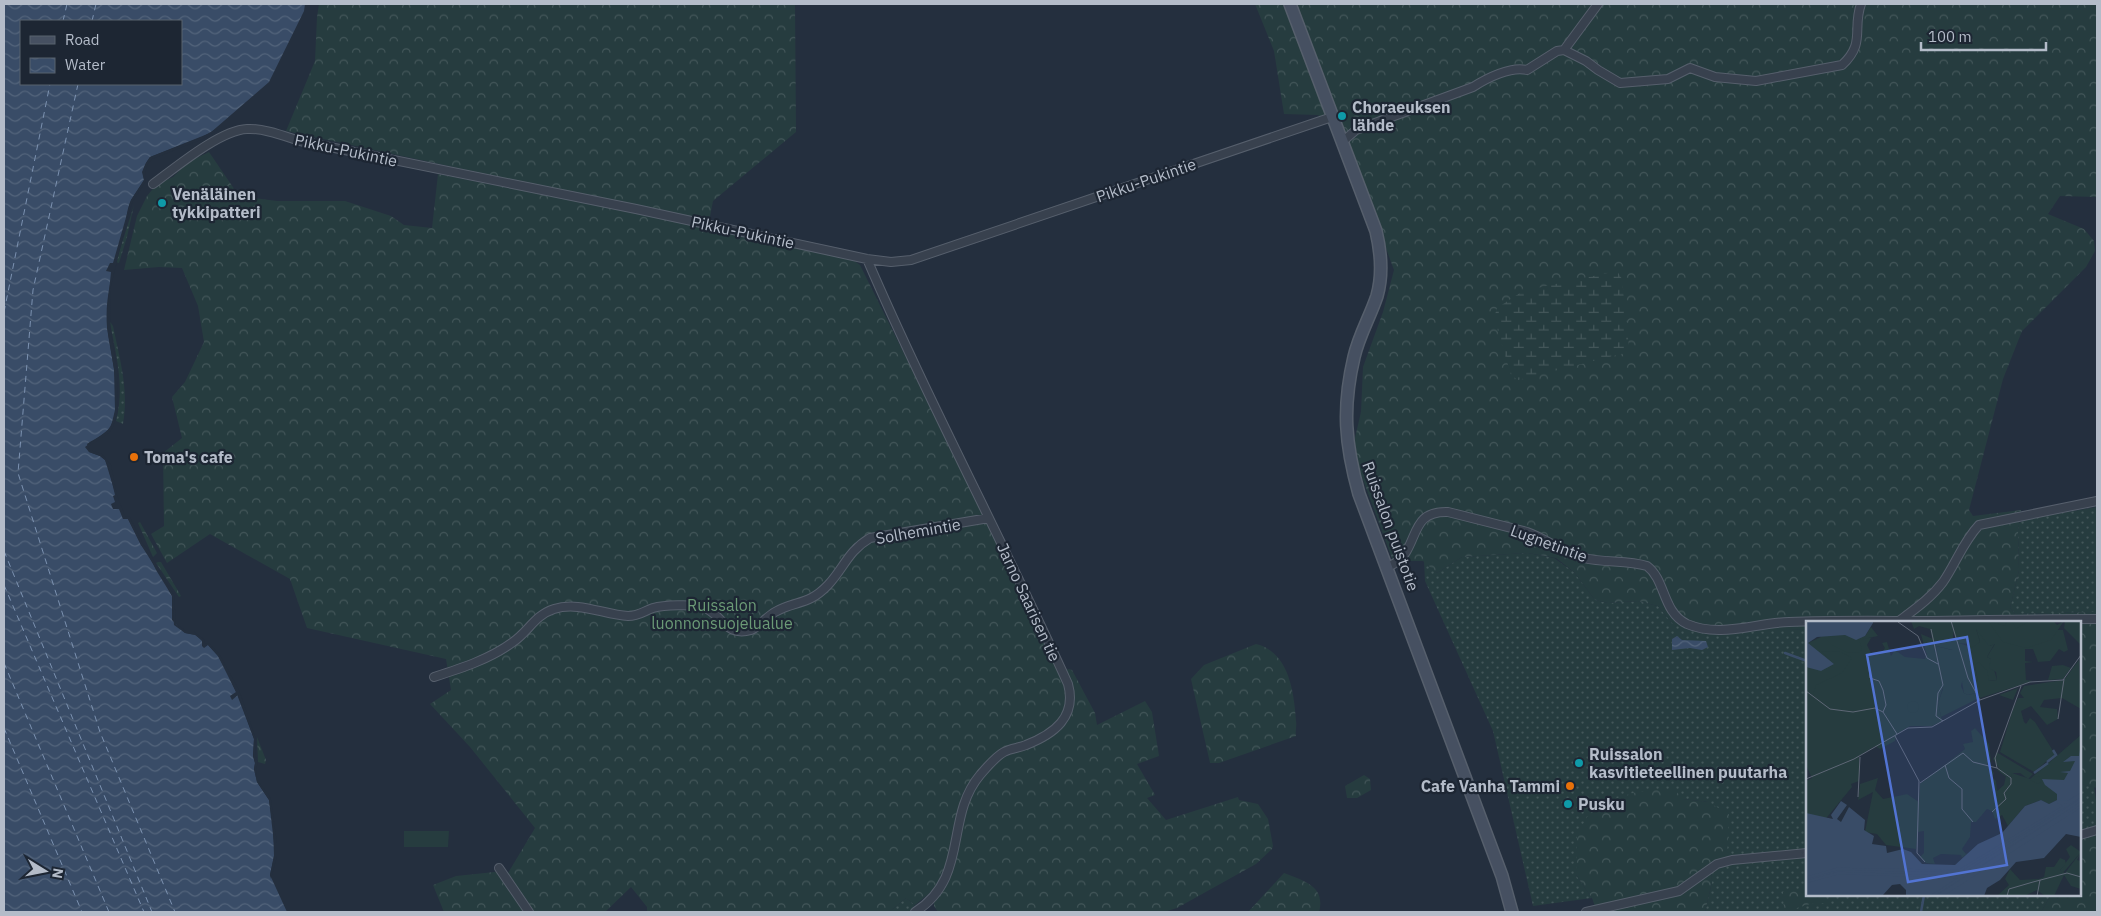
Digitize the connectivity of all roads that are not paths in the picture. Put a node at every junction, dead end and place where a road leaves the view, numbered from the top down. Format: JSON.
{"nodes":[{"id":1,"x":1290,"y":4,"type":"edge"},
{"id":2,"x":1598,"y":4,"type":"edge"},
{"id":3,"x":1861,"y":4,"type":"edge"},
{"id":4,"x":1564,"y":50,"type":"junction"},
{"id":5,"x":1332,"y":117,"type":"junction"},
{"id":6,"x":1342,"y":142,"type":"junction"},
{"id":7,"x":153,"y":184,"type":"dead end"},
{"id":8,"x":867,"y":259,"type":"junction"},
{"id":9,"x":2097,"y":501,"type":"edge"},
{"id":10,"x":990,"y":518,"type":"junction"},
{"id":11,"x":1388,"y":567,"type":"junction"},
{"id":12,"x":2097,"y":619,"type":"edge"},
{"id":13,"x":1899,"y":621,"type":"joint"},
{"id":14,"x":1806,"y":622,"type":"edge"},
{"id":15,"x":434,"y":677,"type":"dead end"},
{"id":16,"x":2097,"y":830,"type":"edge"},
{"id":17,"x":2081,"y":835,"type":"edge"},
{"id":18,"x":1806,"y":853,"type":"edge"},
{"id":19,"x":499,"y":868,"type":"dead end"},
{"id":20,"x":922,"y":907,"type":"junction"},
{"id":21,"x":528,"y":912,"type":"edge"},
{"id":22,"x":915,"y":912,"type":"edge"},
{"id":23,"x":931,"y":912,"type":"edge"},
{"id":24,"x":1512,"y":912,"type":"edge"},
{"id":25,"x":1586,"y":912,"type":"edge"}],
"edges":[{"from":1,"to":5,"type":"street","name":"Ruissalon puistotie"},
{"from":2,"to":4,"type":"street"},
{"from":3,"to":4,"type":"street"},
{"from":4,"to":6,"type":"street"},
{"from":5,"to":6,"type":"street","name":"Ruissalon puistotie"},
{"from":5,"to":8,"type":"street","name":"Pikku-Pukintie"},
{"from":6,"to":11,"type":"street","name":"Ruissalon puistotie"},
{"from":7,"to":8,"type":"street","name":"Pikku-Pukintie"},
{"from":8,"to":10,"type":"street","name":"Jarno Saarisen tie"},
{"from":9,"to":13,"type":"street"},
{"from":10,"to":15,"type":"street","name":"Solhemintie"},
{"from":10,"to":20,"type":"street","name":"Jarno Saarisen tie"},
{"from":11,"to":14,"type":"street","name":"Lugnetintie"},
{"from":11,"to":24,"type":"street","name":"Ruissalon puistotie"},
{"from":12,"to":13,"type":"street","name":"Lugnetintie"},
{"from":16,"to":17,"type":"street"},
{"from":18,"to":25,"type":"street"},
{"from":19,"to":21,"type":"street"},
{"from":20,"to":22,"type":"street","name":"Jarno Saarisen tie"},
{"from":20,"to":23,"type":"street"}]}
